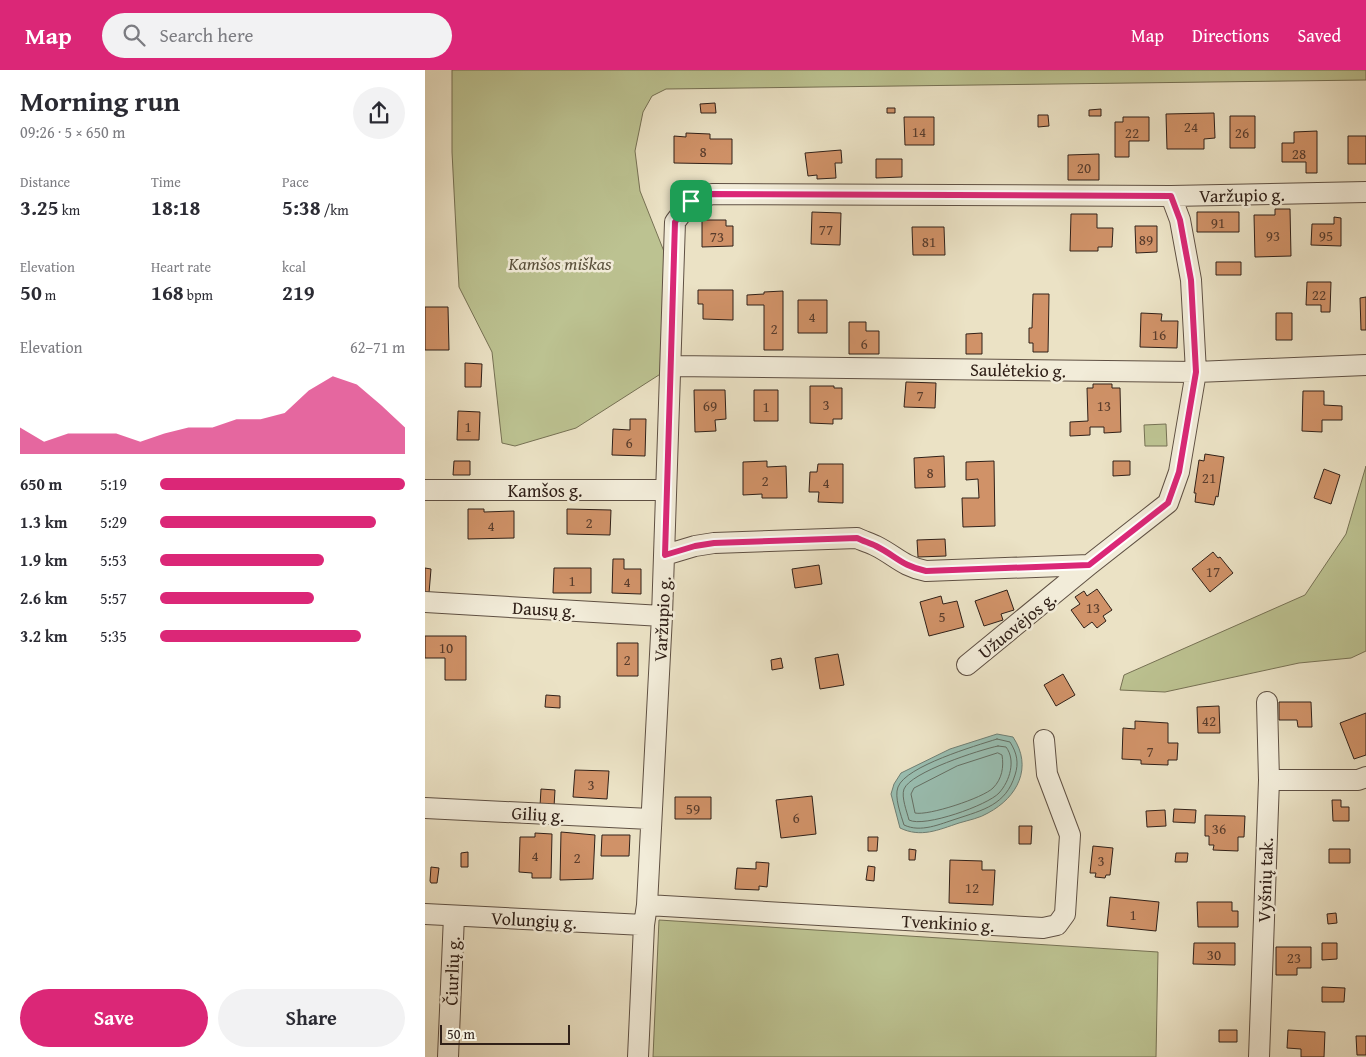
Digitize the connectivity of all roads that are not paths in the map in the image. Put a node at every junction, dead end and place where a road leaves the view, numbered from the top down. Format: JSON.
{"nodes":[{"id":1,"x":1366,"y":192,"type":"edge"},
{"id":2,"x":1171,"y":196,"type":"junction"},
{"id":3,"x":1366,"y":365,"type":"edge"},
{"id":4,"x":671,"y":366,"type":"junction"},
{"id":5,"x":1196,"y":372,"type":"junction"},
{"id":6,"x":425,"y":490,"type":"edge"},
{"id":7,"x":666,"y":490,"type":"junction"},
{"id":8,"x":665,"y":555,"type":"junction"},
{"id":9,"x":1089,"y":565,"type":"junction"},
{"id":10,"x":425,"y":602,"type":"edge"},
{"id":11,"x":662,"y":616,"type":"junction"},
{"id":12,"x":967,"y":665,"type":"dead end"},
{"id":13,"x":1267,"y":702,"type":"dead end"},
{"id":14,"x":1044,"y":740,"type":"dead end"},
{"id":15,"x":1366,"y":777,"type":"edge"},
{"id":16,"x":1269,"y":780,"type":"junction"},
{"id":17,"x":425,"y":808,"type":"edge"},
{"id":18,"x":651,"y":819,"type":"junction"},
{"id":19,"x":425,"y":914,"type":"edge"},
{"id":20,"x":645,"y":915,"type":"junction"},
{"id":21,"x":454,"y":916,"type":"junction"},
{"id":22,"x":448,"y":1057,"type":"edge"},
{"id":23,"x":638,"y":1057,"type":"edge"},
{"id":24,"x":1259,"y":1057,"type":"edge"}],
"edges":[{"from":1,"to":2,"type":"street","name":"Varžupio g."},
{"from":2,"to":4,"type":"street","name":"Varžupio g."},
{"from":2,"to":5,"type":"street","name":"Užuovėjos g."},
{"from":3,"to":5,"type":"street","name":"Saulėtekio g."},
{"from":4,"to":5,"type":"street","name":"Saulėtekio g."},
{"from":4,"to":7,"type":"street","name":"Varžupio g."},
{"from":5,"to":9,"type":"street","name":"Užuovėjos g."},
{"from":6,"to":7,"type":"street","name":"Kamšos g."},
{"from":7,"to":8,"type":"street","name":"Varžupio g."},
{"from":8,"to":9,"type":"street","name":"Užuovėjos g."},
{"from":8,"to":11,"type":"street","name":"Varžupio g."},
{"from":9,"to":12,"type":"street","name":"Užuovėjos g."},
{"from":10,"to":11,"type":"street","name":"Dausų g."},
{"from":11,"to":18,"type":"street","name":"Varžupio g."},
{"from":13,"to":16,"type":"street","name":"Vyšnių tak."},
{"from":14,"to":20,"type":"street","name":"Tvenkinio g."},
{"from":15,"to":16,"type":"street"},
{"from":16,"to":24,"type":"street","name":"Vyšnių tak."},
{"from":17,"to":18,"type":"street","name":"Gilių g."},
{"from":18,"to":20,"type":"street","name":"Varžupio g."},
{"from":19,"to":21,"type":"street","name":"Volungių g."},
{"from":20,"to":21,"type":"street","name":"Volungių g."},
{"from":20,"to":23,"type":"street","name":"Varžupio g."},
{"from":21,"to":22,"type":"street","name":"Čiurlių g."}]}
